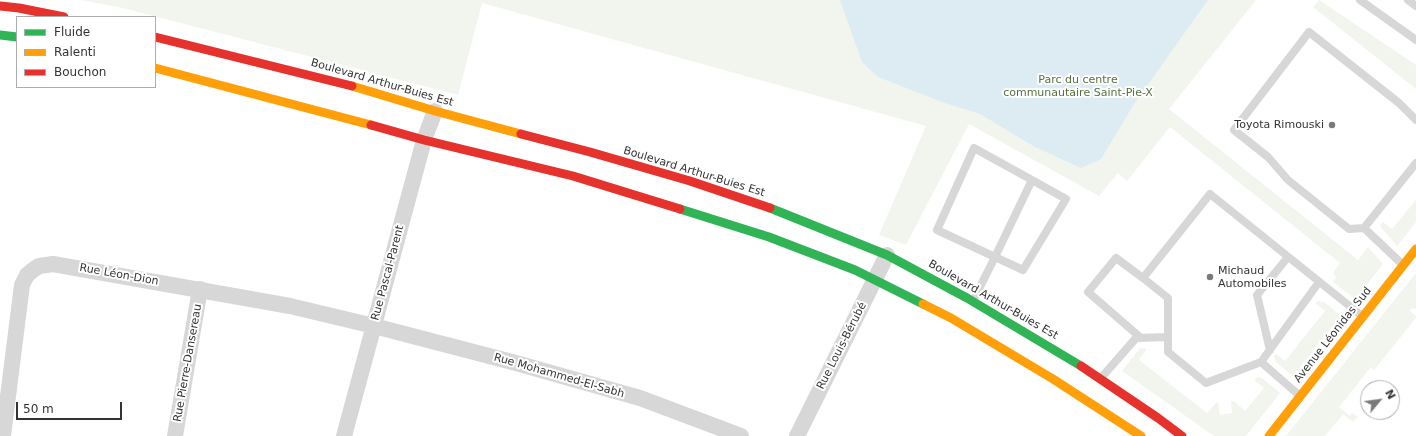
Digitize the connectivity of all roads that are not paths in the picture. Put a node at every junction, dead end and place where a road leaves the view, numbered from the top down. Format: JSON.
{"nodes":[{"id":1,"x":1360,"y":0,"type":"edge"},
{"id":2,"x":1408,"y":0,"type":"edge"},
{"id":3,"x":0,"y":6,"type":"edge"},
{"id":4,"x":1416,"y":6,"type":"edge"},
{"id":5,"x":59,"y":16,"type":"edge"},
{"id":6,"x":0,"y":35,"type":"edge"},
{"id":7,"x":16,"y":37,"type":"edge"},
{"id":8,"x":156,"y":37,"type":"edge"},
{"id":9,"x":1416,"y":40,"type":"edge"},
{"id":10,"x":156,"y":68,"type":"edge"},
{"id":11,"x":435,"y":111,"type":"junction"},
{"id":12,"x":1416,"y":120,"type":"edge"},
{"id":13,"x":424,"y":140,"type":"junction"},
{"id":14,"x":1416,"y":164,"type":"edge"},
{"id":15,"x":1032,"y":180,"type":"junction"},
{"id":16,"x":1364,"y":228,"type":"junction"},
{"id":17,"x":1416,"y":249,"type":"edge"},
{"id":18,"x":888,"y":255,"type":"junction"},
{"id":19,"x":1288,"y":257,"type":"junction"},
{"id":20,"x":995,"y":258,"type":"junction"},
{"id":21,"x":1403,"y":266,"type":"junction"},
{"id":22,"x":1143,"y":278,"type":"junction"},
{"id":23,"x":874,"y":279,"type":"junction"},
{"id":24,"x":1319,"y":282,"type":"junction"},
{"id":25,"x":200,"y":289,"type":"junction"},
{"id":26,"x":973,"y":301,"type":"junction"},
{"id":27,"x":1363,"y":317,"type":"junction"},
{"id":28,"x":374,"y":326,"type":"junction"},
{"id":29,"x":1168,"y":337,"type":"junction"},
{"id":30,"x":1141,"y":338,"type":"junction"},
{"id":31,"x":1270,"y":350,"type":"junction"},
{"id":32,"x":1262,"y":362,"type":"junction"},
{"id":33,"x":1101,"y":379,"type":"junction"},
{"id":34,"x":1300,"y":396,"type":"junction"},
{"id":35,"x":3,"y":436,"type":"edge"},
{"id":36,"x":175,"y":436,"type":"edge"},
{"id":37,"x":344,"y":436,"type":"edge"},
{"id":38,"x":741,"y":436,"type":"edge"},
{"id":39,"x":797,"y":436,"type":"edge"},
{"id":40,"x":1141,"y":436,"type":"edge"},
{"id":41,"x":1182,"y":436,"type":"edge"},
{"id":42,"x":1268,"y":436,"type":"edge"}],
"edges":[{"from":1,"to":9,"type":"lane"},
{"from":2,"to":4,"type":"lane"},
{"from":3,"to":5,"type":"street"},
{"from":6,"to":7,"type":"street"},
{"from":8,"to":11,"type":"street","name":"Boulevard Arthur-Buies Est"},
{"from":10,"to":13,"type":"street"},
{"from":11,"to":13,"type":"street","name":"Rue Pascal-Parent"},
{"from":11,"to":18,"type":"street","name":"Boulevard Arthur-Buies Est"},
{"from":12,"to":16,"type":"lane"},
{"from":13,"to":23,"type":"street"},
{"from":13,"to":28,"type":"street","name":"Rue Pascal-Parent"},
{"from":14,"to":16,"type":"lane"},
{"from":15,"to":20,"type":"lane"},
{"from":15,"to":20,"type":"lane"},
{"from":15,"to":20,"type":"lane"},
{"from":16,"to":21,"type":"lane"},
{"from":17,"to":21,"type":"street","name":"Avenue Léonidas Sud"},
{"from":18,"to":23,"type":"street","name":"Rue Louis-Bérubé"},
{"from":18,"to":26,"type":"street","name":"Boulevard Arthur-Buies Est"},
{"from":19,"to":22,"type":"lane"},
{"from":19,"to":24,"type":"lane"},
{"from":19,"to":31,"type":"lane"},
{"from":20,"to":26,"type":"lane"},
{"from":21,"to":27,"type":"street","name":"Avenue Léonidas Sud"},
{"from":22,"to":29,"type":"lane"},
{"from":22,"to":30,"type":"lane"},
{"from":23,"to":39,"type":"street","name":"Rue Louis-Bérubé"},
{"from":23,"to":40,"type":"street"},
{"from":24,"to":27,"type":"lane"},
{"from":24,"to":31,"type":"lane"},
{"from":25,"to":28,"type":"street","name":"Rue Léon-Dion"},
{"from":25,"to":35,"type":"street","name":"Rue Léon-Dion"},
{"from":25,"to":36,"type":"street","name":"Rue Pierre-Dansereau"},
{"from":26,"to":33,"type":"street","name":"Boulevard Arthur-Buies Est"},
{"from":27,"to":34,"type":"street","name":"Avenue Léonidas Sud"},
{"from":28,"to":37,"type":"street","name":"Rue Pascal-Parent"},
{"from":28,"to":38,"type":"street","name":"Rue Mohammed-El-Sabh"},
{"from":29,"to":30,"type":"lane"},
{"from":29,"to":32,"type":"lane"},
{"from":30,"to":33,"type":"lane"},
{"from":31,"to":32,"type":"lane"},
{"from":32,"to":34,"type":"lane"},
{"from":33,"to":41,"type":"street","name":"Boulevard Arthur-Buies Est"},
{"from":34,"to":42,"type":"street","name":"Avenue Léonidas Sud"}]}
